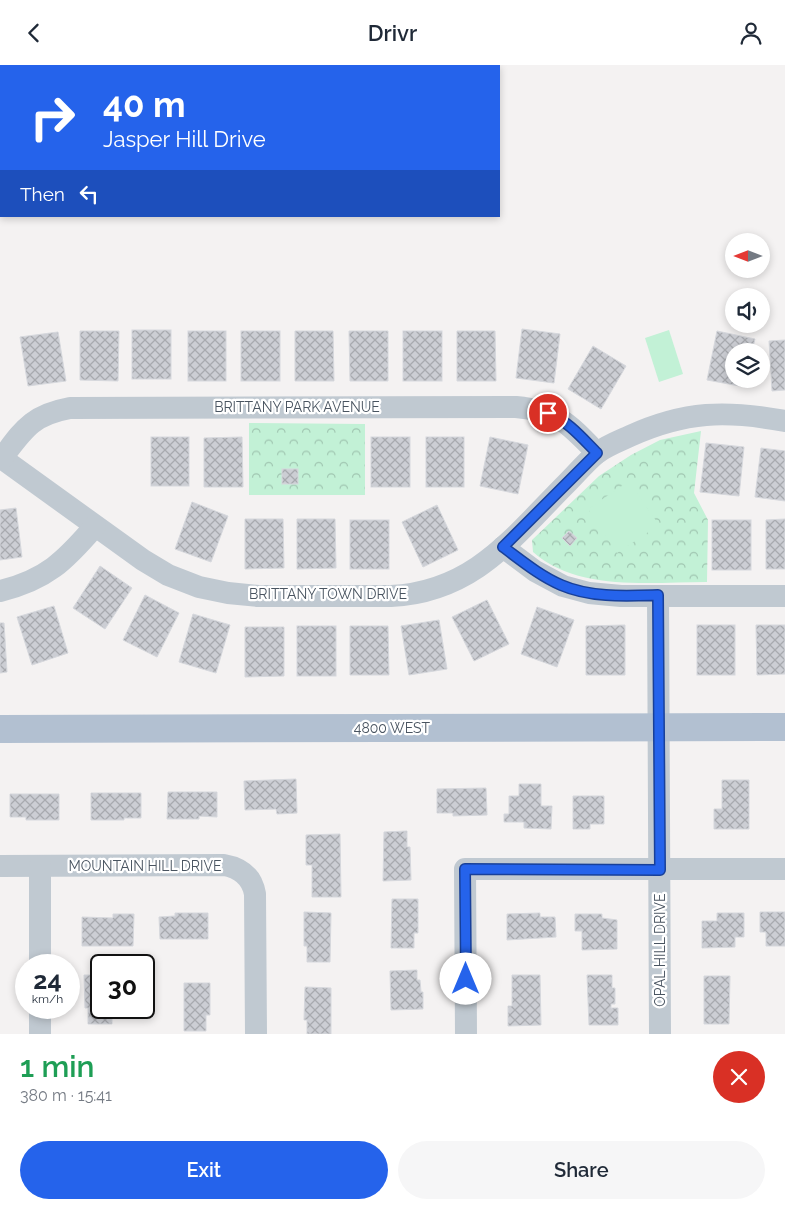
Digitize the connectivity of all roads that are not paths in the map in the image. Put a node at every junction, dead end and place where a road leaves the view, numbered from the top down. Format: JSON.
{"nodes":[{"id":1,"x":785,"y":421,"type":"edge"},
{"id":2,"x":597,"y":453,"type":"junction"},
{"id":3,"x":1,"y":457,"type":"edge"},
{"id":4,"x":95,"y":526,"type":"junction"},
{"id":5,"x":503,"y":547,"type":"junction"},
{"id":6,"x":0,"y":591,"type":"edge"},
{"id":7,"x":658,"y":595,"type":"junction"},
{"id":8,"x":785,"y":596,"type":"edge"},
{"id":9,"x":659,"y":727,"type":"junction"},
{"id":10,"x":785,"y":727,"type":"edge"},
{"id":11,"x":0,"y":729,"type":"edge"},
{"id":12,"x":0,"y":866,"type":"edge"},
{"id":13,"x":40,"y":866,"type":"junction"},
{"id":14,"x":785,"y":869,"type":"edge"},
{"id":15,"x":660,"y":870,"type":"junction"},
{"id":16,"x":40,"y":954,"type":"edge"},
{"id":17,"x":40,"y":1019,"type":"edge"},
{"id":18,"x":40,"y":1034,"type":"edge"},
{"id":19,"x":256,"y":1034,"type":"edge"},
{"id":20,"x":466,"y":1034,"type":"edge"},
{"id":21,"x":660,"y":1034,"type":"edge"}],
"edges":[{"from":1,"to":2,"type":"street","name":"BRITTANY TOWN DRIVE"},
{"from":2,"to":3,"type":"street","name":"BRITTANY PARK AVENUE"},
{"from":2,"to":5,"type":"street","name":"BRITTANY TOWN DRIVE"},
{"from":3,"to":4,"type":"street","name":"BRITTANY TOWN DRIVE"},
{"from":4,"to":5,"type":"street","name":"BRITTANY TOWN DRIVE"},
{"from":4,"to":6,"type":"street"},
{"from":5,"to":7,"type":"street"},
{"from":7,"to":8,"type":"street"},
{"from":7,"to":9,"type":"street","name":"OPAL HILL DRIVE"},
{"from":9,"to":10,"type":"main road","name":"4800 WEST"},
{"from":9,"to":11,"type":"main road","name":"4800 WEST"},
{"from":9,"to":15,"type":"street","name":"OPAL HILL DRIVE"},
{"from":12,"to":13,"type":"street","name":"MOUNTAIN HILL DRIVE"},
{"from":13,"to":16,"type":"street"},
{"from":13,"to":19,"type":"street","name":"MOUNTAIN HILL DRIVE"},
{"from":14,"to":15,"type":"street"},
{"from":15,"to":20,"type":"street"},
{"from":15,"to":21,"type":"street","name":"OPAL HILL DRIVE"},
{"from":17,"to":18,"type":"street"}]}
